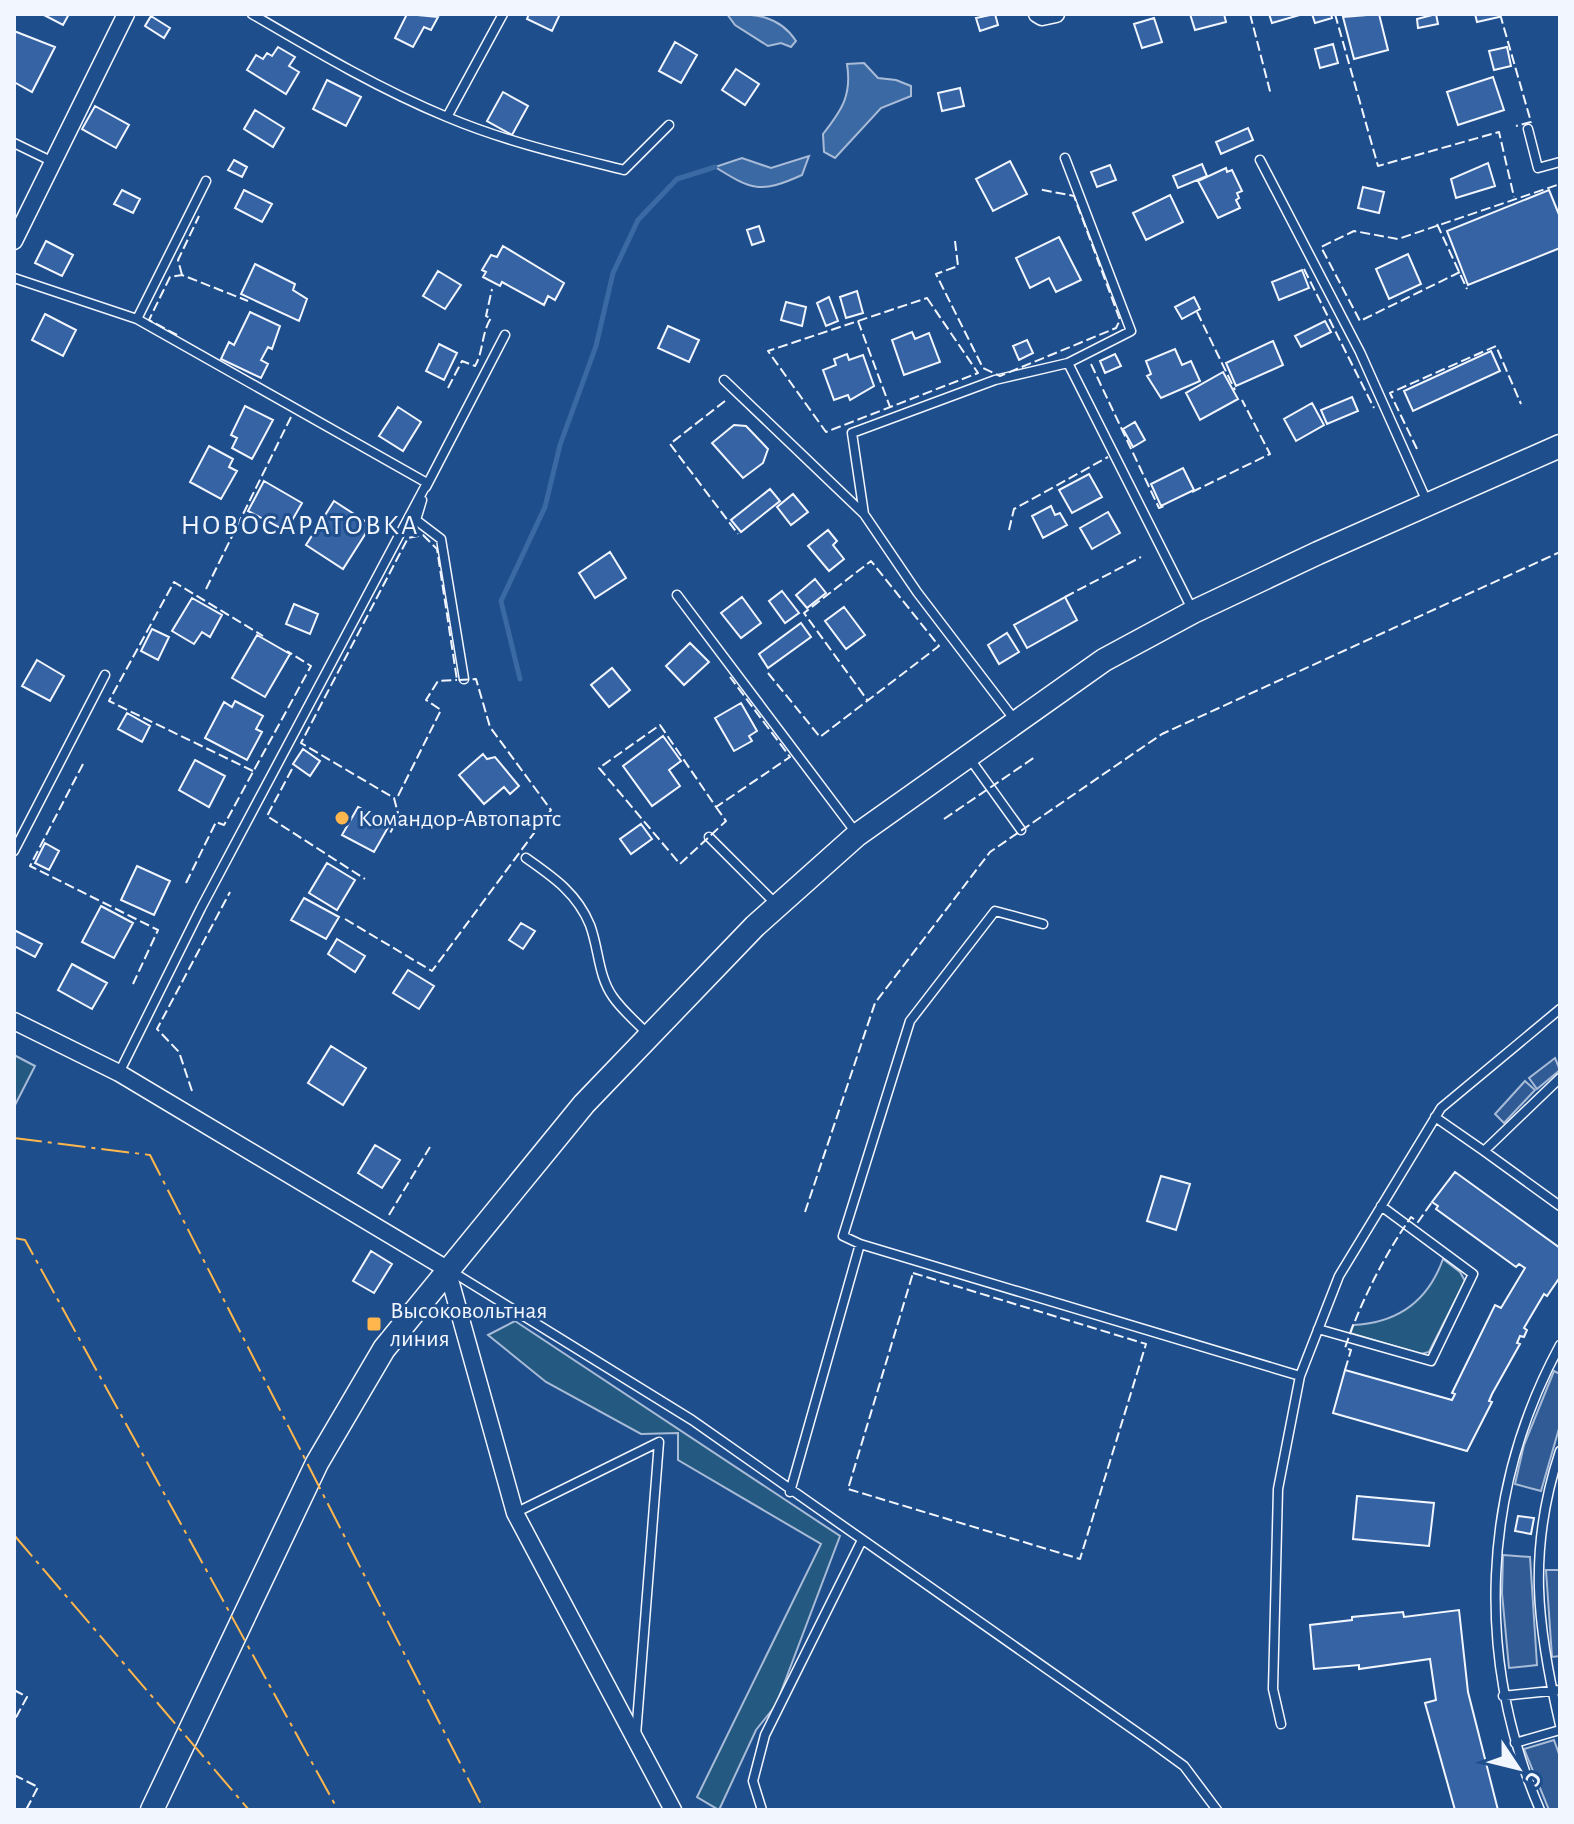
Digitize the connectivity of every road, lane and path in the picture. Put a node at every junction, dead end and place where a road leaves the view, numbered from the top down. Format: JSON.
{"nodes":[{"id":1,"x":126,"y":14,"type":"edge"},
{"id":2,"x":252,"y":14,"type":"edge"},
{"id":3,"x":503,"y":14,"type":"edge"},
{"id":4,"x":1037,"y":14,"type":"edge"},
{"id":5,"x":1056,"y":14,"type":"edge"},
{"id":6,"x":447,"y":117,"type":"junction"},
{"id":7,"x":669,"y":125,"type":"dead end"},
{"id":8,"x":1528,"y":129,"type":"dead end"},
{"id":9,"x":14,"y":143,"type":"edge"},
{"id":10,"x":1065,"y":158,"type":"dead end"},
{"id":11,"x":1260,"y":160,"type":"dead end"},
{"id":12,"x":53,"y":162,"type":"junction"},
{"id":13,"x":1560,"y":162,"type":"edge"},
{"id":14,"x":206,"y":181,"type":"dead end"},
{"id":15,"x":14,"y":241,"type":"edge"},
{"id":16,"x":14,"y":278,"type":"edge"},
{"id":17,"x":137,"y":319,"type":"junction"},
{"id":18,"x":505,"y":335,"type":"dead end"},
{"id":19,"x":1068,"y":363,"type":"junction"},
{"id":20,"x":724,"y":380,"type":"dead end"},
{"id":21,"x":1560,"y":446,"type":"edge"},
{"id":22,"x":427,"y":483,"type":"junction"},
{"id":23,"x":1428,"y":504,"type":"junction"},
{"id":24,"x":864,"y":514,"type":"junction"},
{"id":25,"x":677,"y":595,"type":"dead end"},
{"id":26,"x":1193,"y":612,"type":"junction"},
{"id":27,"x":105,"y":675,"type":"dead end"},
{"id":28,"x":464,"y":679,"type":"dead end"},
{"id":29,"x":1015,"y":720,"type":"junction"},
{"id":30,"x":967,"y":754,"type":"junction"},
{"id":31,"x":1021,"y":830,"type":"dead end"},
{"id":32,"x":857,"y":835,"type":"junction"},
{"id":33,"x":709,"y":837,"type":"dead end"},
{"id":34,"x":14,"y":851,"type":"edge"},
{"id":35,"x":526,"y":858,"type":"dead end"},
{"id":36,"x":777,"y":905,"type":"junction"},
{"id":37,"x":1043,"y":924,"type":"dead end"},
{"id":38,"x":1560,"y":1009,"type":"edge"},
{"id":39,"x":14,"y":1021,"type":"edge"},
{"id":40,"x":648,"y":1034,"type":"junction"},
{"id":41,"x":119,"y":1073,"type":"junction"},
{"id":42,"x":1560,"y":1078,"type":"edge"},
{"id":43,"x":1435,"y":1117,"type":"junction"},
{"id":44,"x":1484,"y":1151,"type":"junction"},
{"id":45,"x":1381,"y":1206,"type":"junction"},
{"id":46,"x":1560,"y":1206,"type":"edge"},
{"id":47,"x":860,"y":1244,"type":"junction"},
{"id":48,"x":447,"y":1269,"type":"junction"},
{"id":49,"x":1318,"y":1329,"type":"junction"},
{"id":50,"x":1560,"y":1345,"type":"edge"},
{"id":51,"x":1300,"y":1376,"type":"junction"},
{"id":52,"x":1560,"y":1451,"type":"edge"},
{"id":53,"x":790,"y":1492,"type":"junction"},
{"id":54,"x":515,"y":1513,"type":"junction"},
{"id":55,"x":862,"y":1540,"type":"junction"},
{"id":56,"x":1556,"y":1690,"type":"edge"},
{"id":57,"x":1503,"y":1696,"type":"junction"},
{"id":58,"x":1281,"y":1724,"type":"dead end"},
{"id":59,"x":1560,"y":1728,"type":"edge"},
{"id":60,"x":635,"y":1741,"type":"junction"},
{"id":61,"x":1515,"y":1743,"type":"junction"},
{"id":62,"x":152,"y":1810,"type":"edge"},
{"id":63,"x":673,"y":1810,"type":"edge"},
{"id":64,"x":762,"y":1810,"type":"edge"},
{"id":65,"x":1217,"y":1810,"type":"edge"},
{"id":66,"x":1540,"y":1810,"type":"edge"}],
"edges":[{"from":1,"to":12,"type":"street"},
{"from":2,"to":6,"type":"lane"},
{"from":3,"to":6,"type":"lane"},
{"from":4,"to":5,"type":"street"},
{"from":6,"to":7,"type":"lane"},
{"from":8,"to":13,"type":"lane"},
{"from":9,"to":12,"type":"lane"},
{"from":10,"to":19,"type":"lane"},
{"from":11,"to":23,"type":"lane"},
{"from":12,"to":15,"type":"street"},
{"from":14,"to":17,"type":"lane"},
{"from":16,"to":17,"type":"lane"},
{"from":17,"to":22,"type":"lane"},
{"from":18,"to":22,"type":"lane"},
{"from":19,"to":24,"type":"lane"},
{"from":19,"to":26,"type":"lane"},
{"from":20,"to":24,"type":"lane"},
{"from":21,"to":23,"type":"main road"},
{"from":22,"to":28,"type":"lane"},
{"from":22,"to":41,"type":"lane"},
{"from":23,"to":26,"type":"main road"},
{"from":24,"to":29,"type":"lane"},
{"from":25,"to":32,"type":"lane"},
{"from":26,"to":29,"type":"main road"},
{"from":27,"to":34,"type":"lane"},
{"from":29,"to":30,"type":"main road"},
{"from":30,"to":31,"type":"lane"},
{"from":30,"to":32,"type":"main road"},
{"from":32,"to":36,"type":"main road"},
{"from":33,"to":36,"type":"lane"},
{"from":35,"to":40,"type":"lane"},
{"from":36,"to":40,"type":"main road"},
{"from":37,"to":47,"type":"lane"},
{"from":38,"to":43,"type":"lane"},
{"from":39,"to":41,"type":"street"},
{"from":40,"to":48,"type":"main road"},
{"from":41,"to":48,"type":"street"},
{"from":42,"to":44,"type":"lane"},
{"from":43,"to":44,"type":"lane"},
{"from":43,"to":45,"type":"lane"},
{"from":44,"to":46,"type":"lane"},
{"from":45,"to":49,"type":"lane"},
{"from":45,"to":49,"type":"lane"},
{"from":47,"to":51,"type":"lane"},
{"from":47,"to":53,"type":"lane"},
{"from":48,"to":53,"type":"lane"},
{"from":48,"to":54,"type":"street"},
{"from":48,"to":62,"type":"main road"},
{"from":49,"to":51,"type":"lane"},
{"from":50,"to":57,"type":"lane"},
{"from":51,"to":58,"type":"lane"},
{"from":52,"to":56,"type":"lane"},
{"from":53,"to":55,"type":"lane"},
{"from":54,"to":60,"type":"street"},
{"from":54,"to":60,"type":"lane"},
{"from":55,"to":64,"type":"lane"},
{"from":55,"to":65,"type":"lane"},
{"from":56,"to":57,"type":"lane"},
{"from":56,"to":59,"type":"lane"},
{"from":57,"to":61,"type":"lane"},
{"from":59,"to":61,"type":"lane"},
{"from":60,"to":63,"type":"street"},
{"from":61,"to":66,"type":"lane"}]}
